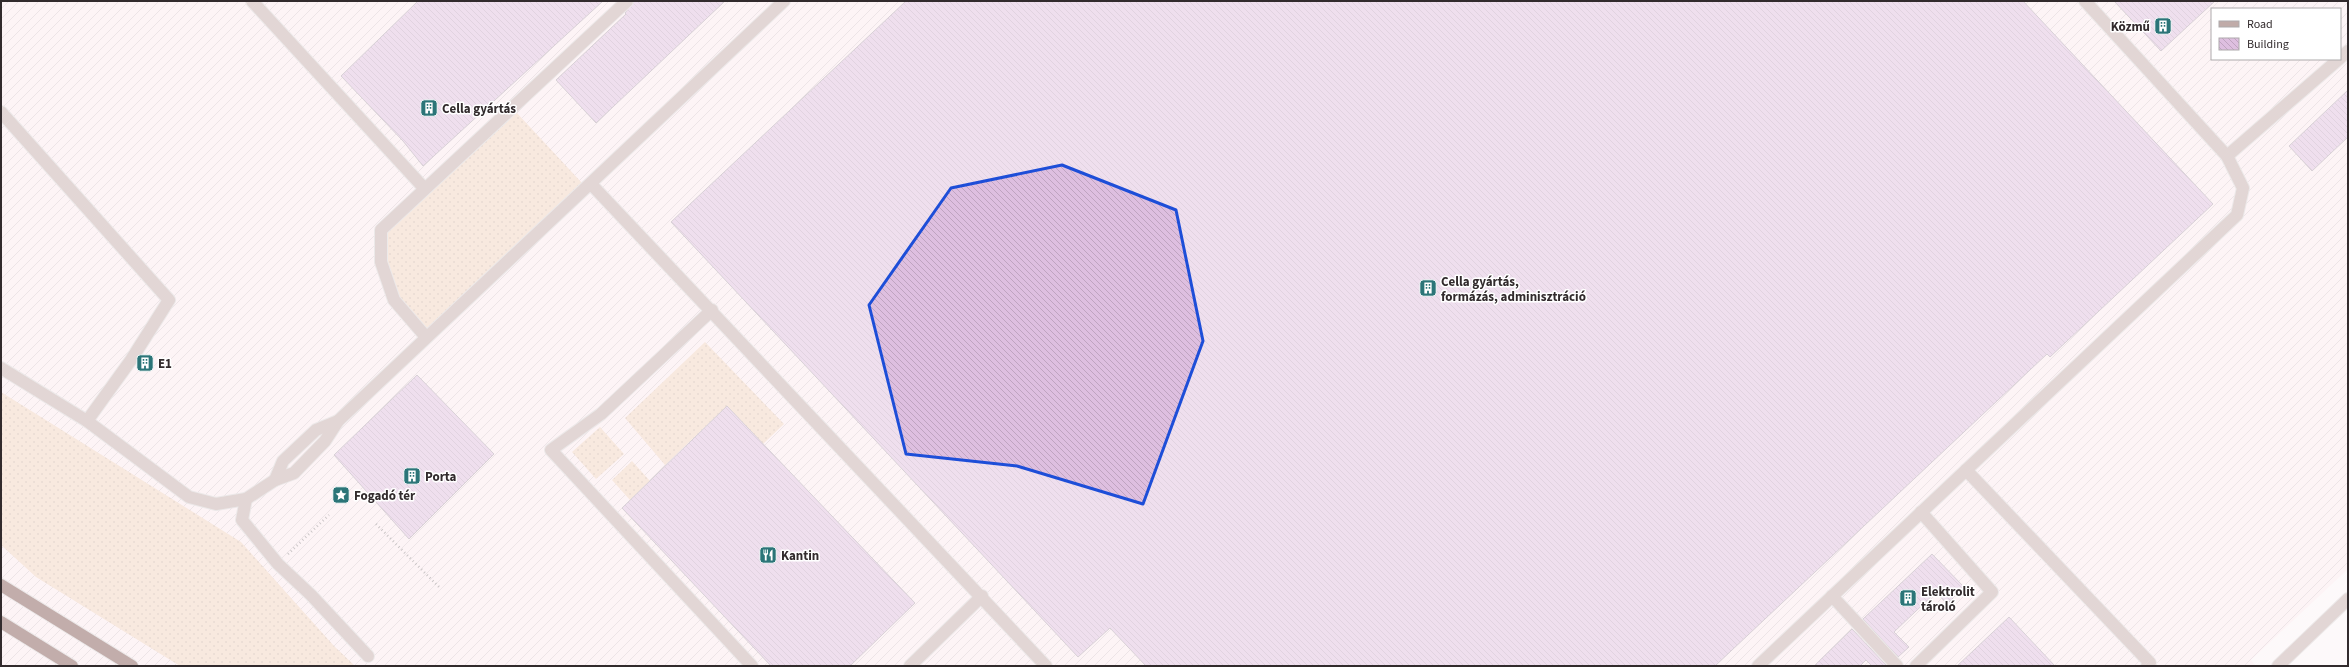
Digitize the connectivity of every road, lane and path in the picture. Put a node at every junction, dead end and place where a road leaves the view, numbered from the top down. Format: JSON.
{"nodes":[{"id":1,"x":252,"y":1,"type":"edge"},
{"id":2,"x":627,"y":1,"type":"edge"},
{"id":3,"x":784,"y":1,"type":"edge"},
{"id":4,"x":2085,"y":1,"type":"edge"},
{"id":5,"x":2339,"y":60,"type":"edge"},
{"id":6,"x":1,"y":112,"type":"edge"},
{"id":7,"x":2227,"y":156,"type":"junction"},
{"id":8,"x":591,"y":184,"type":"junction"},
{"id":9,"x":424,"y":188,"type":"junction"},
{"id":10,"x":712,"y":310,"type":"junction"},
{"id":11,"x":426,"y":337,"type":"junction"},
{"id":12,"x":1,"y":368,"type":"edge"},
{"id":13,"x":87,"y":421,"type":"junction"},
{"id":14,"x":1966,"y":470,"type":"junction"},
{"id":15,"x":246,"y":499,"type":"junction"},
{"id":16,"x":1921,"y":512,"type":"junction"},
{"id":17,"x":329,"y":515,"type":"dead end"},
{"id":18,"x":376,"y":524,"type":"dead end"},
{"id":19,"x":278,"y":564,"type":"junction"},
{"id":20,"x":1,"y":585,"type":"edge"},
{"id":21,"x":439,"y":587,"type":"dead end"},
{"id":22,"x":982,"y":596,"type":"junction"},
{"id":23,"x":1832,"y":596,"type":"junction"},
{"id":24,"x":2348,"y":599,"type":"edge"},
{"id":25,"x":1,"y":622,"type":"edge"},
{"id":26,"x":368,"y":656,"type":"dead end"},
{"id":27,"x":72,"y":666,"type":"edge"},
{"id":28,"x":132,"y":666,"type":"edge"},
{"id":29,"x":752,"y":666,"type":"edge"},
{"id":30,"x":910,"y":666,"type":"edge"},
{"id":31,"x":1046,"y":666,"type":"edge"},
{"id":32,"x":1758,"y":666,"type":"edge"},
{"id":33,"x":1897,"y":666,"type":"edge"},
{"id":34,"x":1916,"y":666,"type":"edge"},
{"id":35,"x":2146,"y":666,"type":"edge"},
{"id":36,"x":2278,"y":666,"type":"edge"}],
"edges":[{"from":1,"to":9,"type":"street"},
{"from":2,"to":9,"type":"street"},
{"from":3,"to":8,"type":"street"},
{"from":4,"to":7,"type":"street"},
{"from":5,"to":7,"type":"street"},
{"from":6,"to":13,"type":"street"},
{"from":7,"to":14,"type":"street"},
{"from":8,"to":10,"type":"street"},
{"from":8,"to":11,"type":"street"},
{"from":9,"to":11,"type":"street"},
{"from":10,"to":22,"type":"street"},
{"from":10,"to":29,"type":"street"},
{"from":11,"to":15,"type":"street"},
{"from":12,"to":13,"type":"street"},
{"from":13,"to":15,"type":"street"},
{"from":14,"to":16,"type":"street"},
{"from":14,"to":35,"type":"street"},
{"from":15,"to":19,"type":"street"},
{"from":16,"to":23,"type":"street"},
{"from":16,"to":34,"type":"street"},
{"from":17,"to":19,"type":"path"},
{"from":18,"to":21,"type":"path"},
{"from":19,"to":26,"type":"street"},
{"from":20,"to":28,"type":"highway"},
{"from":22,"to":30,"type":"street"},
{"from":22,"to":31,"type":"street"},
{"from":23,"to":32,"type":"street"},
{"from":23,"to":33,"type":"street"},
{"from":24,"to":36,"type":"street"},
{"from":25,"to":27,"type":"highway"}]}
